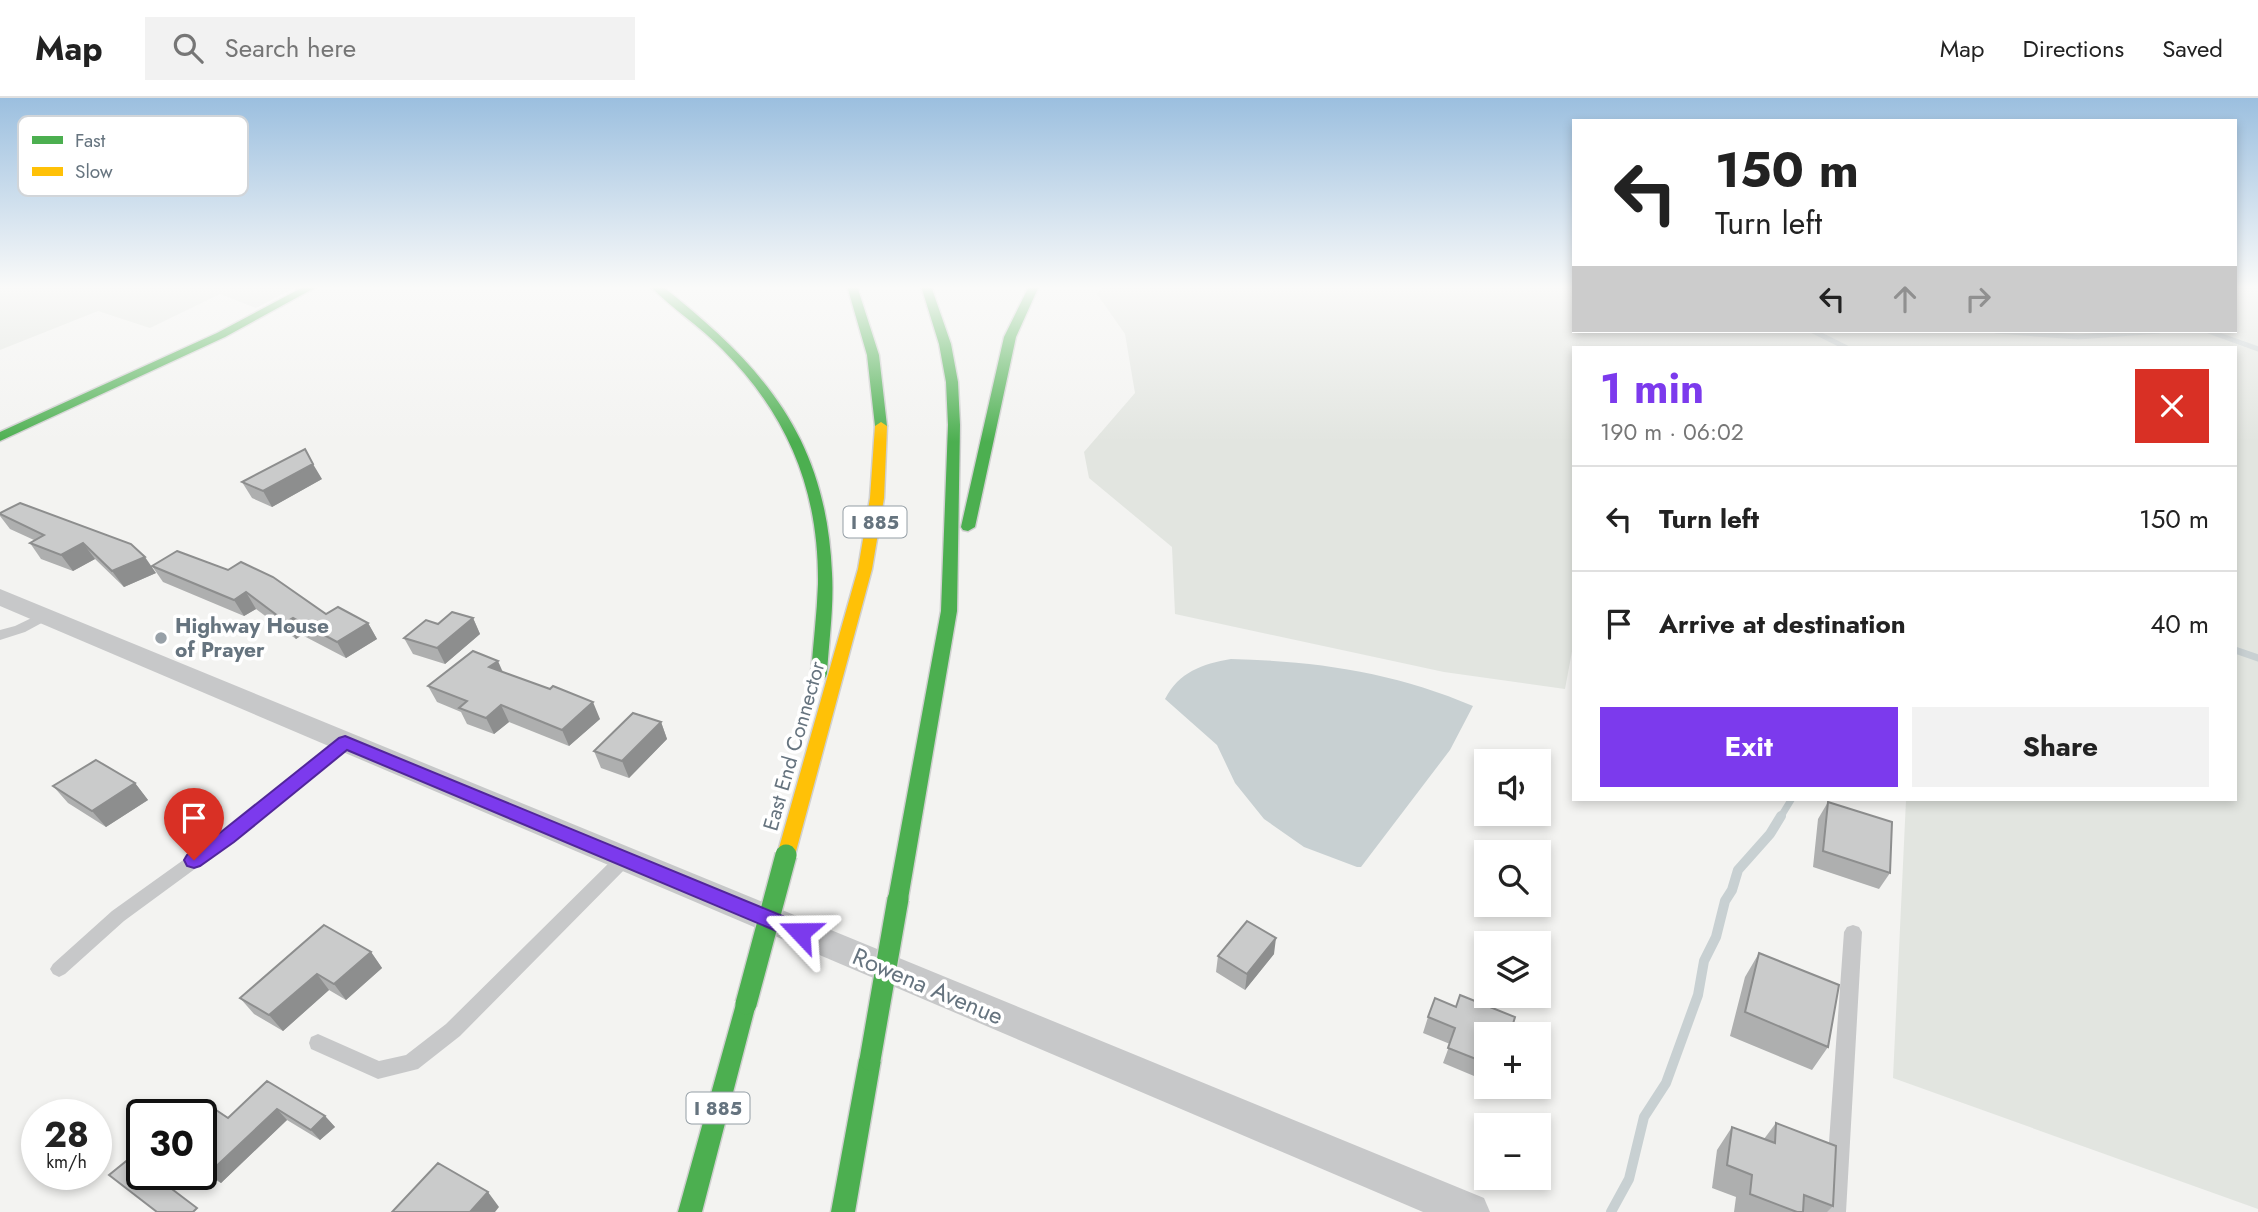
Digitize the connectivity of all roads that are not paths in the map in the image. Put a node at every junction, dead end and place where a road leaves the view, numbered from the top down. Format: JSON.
{"nodes":[{"id":1,"x":215,"y":338,"type":"edge"},
{"id":2,"x":720,"y":338,"type":"edge"},
{"id":3,"x":870,"y":338,"type":"edge"},
{"id":4,"x":944,"y":338,"type":"edge"},
{"id":5,"x":1010,"y":338,"type":"edge"},
{"id":6,"x":0,"y":437,"type":"edge"},
{"id":7,"x":0,"y":597,"type":"edge"},
{"id":8,"x":949,"y":611,"type":"junction"},
{"id":9,"x":44,"y":616,"type":"junction"},
{"id":10,"x":0,"y":635,"type":"edge"},
{"id":11,"x":345,"y":742,"type":"junction"},
{"id":12,"x":813,"y":754,"type":"junction"},
{"id":13,"x":624,"y":859,"type":"junction"},
{"id":14,"x":1853,"y":932,"type":"dead end"},
{"id":15,"x":59,"y":969,"type":"dead end"},
{"id":16,"x":318,"y":1043,"type":"dead end"},
{"id":17,"x":690,"y":1212,"type":"edge"},
{"id":18,"x":843,"y":1212,"type":"edge"},
{"id":19,"x":1470,"y":1212,"type":"edge"},
{"id":20,"x":1836,"y":1212,"type":"edge"}],
"edges":[{"from":1,"to":6,"type":"main road"},
{"from":2,"to":12,"type":"main road"},
{"from":3,"to":12,"type":"main road","name":"East End Connector","number":"I 885"},
{"from":4,"to":8,"type":"main road"},
{"from":5,"to":8,"type":"main road"},
{"from":7,"to":9,"type":"street","name":"Rowena Avenue"},
{"from":8,"to":18,"type":"main road","bridge":true},
{"from":9,"to":10,"type":"lane"},
{"from":9,"to":11,"type":"street","name":"Rowena Avenue"},
{"from":11,"to":13,"type":"street","name":"Rowena Avenue"},
{"from":11,"to":15,"type":"lane"},
{"from":12,"to":17,"type":"main road","name":"East End Connector","number":"I 885","bridge":true},
{"from":13,"to":16,"type":"lane"},
{"from":13,"to":19,"type":"street","name":"Rowena Avenue"},
{"from":14,"to":20,"type":"lane"}]}
